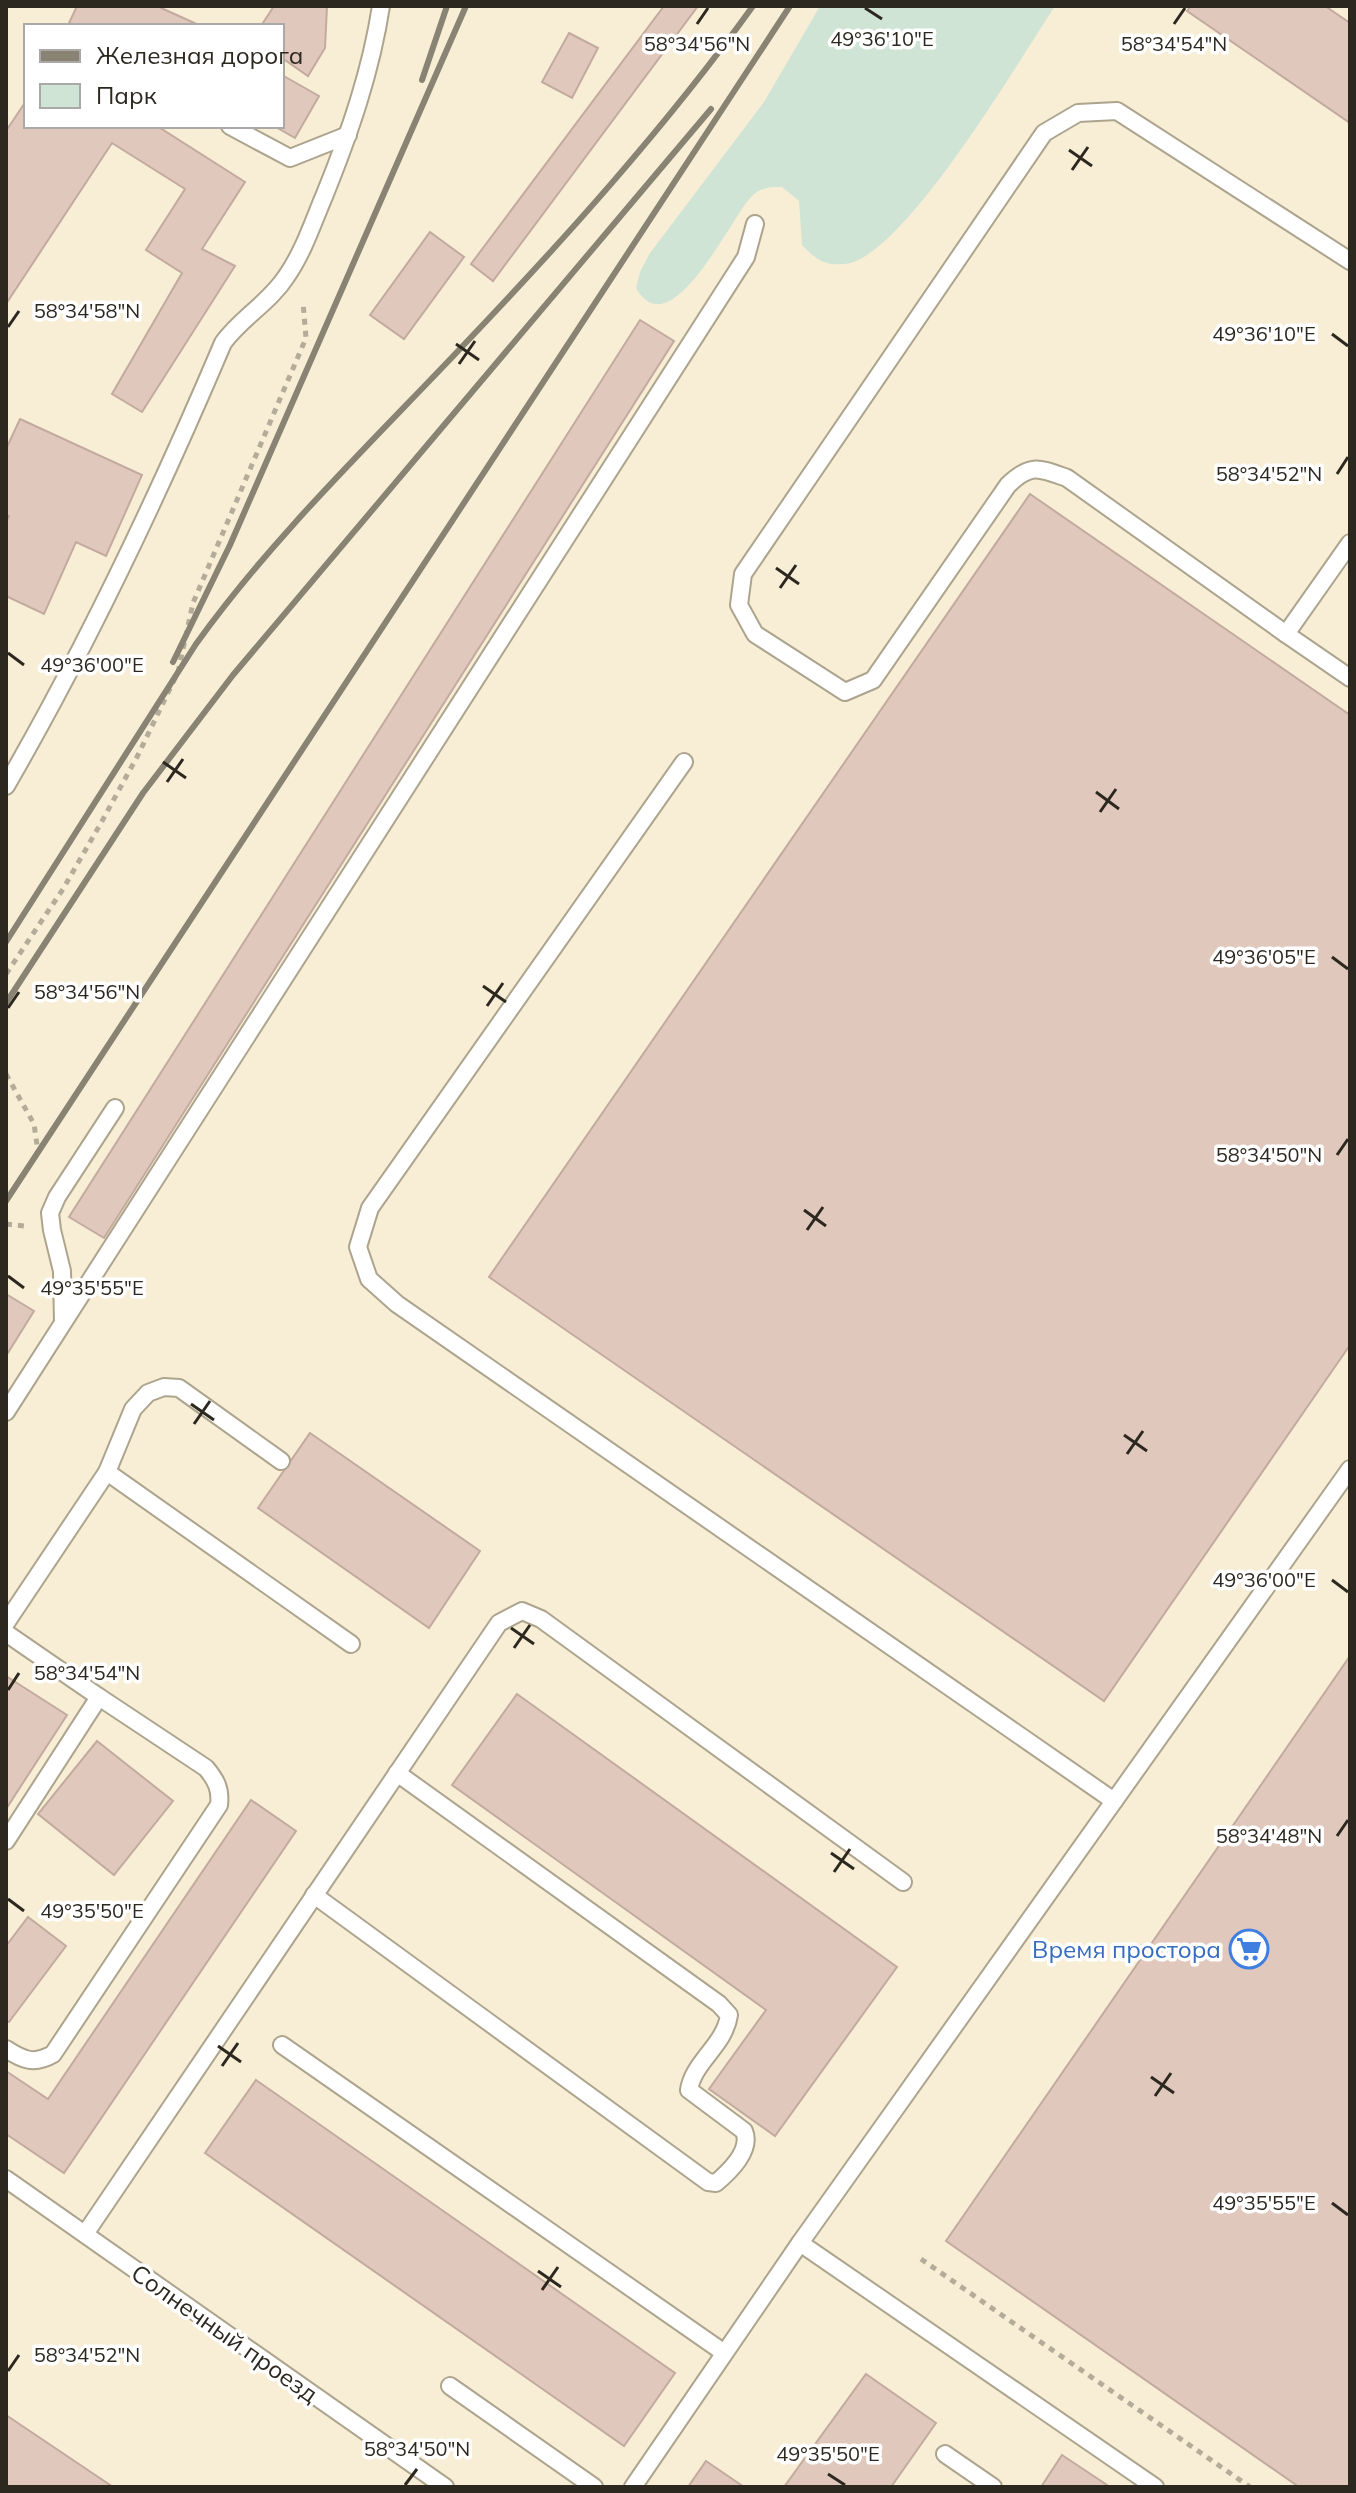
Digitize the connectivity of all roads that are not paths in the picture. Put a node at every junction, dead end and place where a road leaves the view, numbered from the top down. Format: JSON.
{"nodes":[{"id":1,"x":381,"y":6,"type":"edge"},
{"id":2,"x":234,"y":128,"type":"edge"},
{"id":3,"x":348,"y":135,"type":"junction"},
{"id":4,"x":755,"y":224,"type":"dead end"},
{"id":5,"x":1350,"y":261,"type":"edge"},
{"id":6,"x":1350,"y":543,"type":"edge"},
{"id":7,"x":1286,"y":634,"type":"junction"},
{"id":8,"x":1350,"y":678,"type":"edge"},
{"id":9,"x":684,"y":762,"type":"dead end"},
{"id":10,"x":6,"y":786,"type":"edge"},
{"id":11,"x":115,"y":1108,"type":"dead end"},
{"id":12,"x":63,"y":1324,"type":"junction"},
{"id":13,"x":6,"y":1412,"type":"edge"},
{"id":14,"x":281,"y":1461,"type":"dead end"},
{"id":15,"x":1350,"y":1469,"type":"edge"},
{"id":16,"x":107,"y":1472,"type":"junction"},
{"id":17,"x":6,"y":1623,"type":"edge"},
{"id":18,"x":6,"y":1633,"type":"edge"},
{"id":19,"x":351,"y":1644,"type":"dead end"},
{"id":20,"x":99,"y":1697,"type":"junction"},
{"id":21,"x":397,"y":1773,"type":"junction"},
{"id":22,"x":1114,"y":1801,"type":"junction"},
{"id":23,"x":6,"y":1841,"type":"edge"},
{"id":24,"x":903,"y":1882,"type":"dead end"},
{"id":25,"x":314,"y":1895,"type":"junction"},
{"id":26,"x":282,"y":2045,"type":"dead end"},
{"id":27,"x":6,"y":2049,"type":"edge"},
{"id":28,"x":6,"y":2179,"type":"edge"},
{"id":29,"x":85,"y":2234,"type":"junction"},
{"id":30,"x":800,"y":2243,"type":"junction"},
{"id":31,"x":723,"y":2352,"type":"junction"},
{"id":32,"x":450,"y":2386,"type":"dead end"},
{"id":33,"x":945,"y":2454,"type":"dead end"},
{"id":34,"x":436,"y":2485,"type":"edge"},
{"id":35,"x":594,"y":2487,"type":"edge"},
{"id":36,"x":633,"y":2487,"type":"edge"},
{"id":37,"x":993,"y":2487,"type":"edge"},
{"id":38,"x":1155,"y":2487,"type":"edge"}],
"edges":[{"from":1,"to":3,"type":"lane"},
{"from":2,"to":3,"type":"lane"},
{"from":3,"to":10,"type":"lane"},
{"from":4,"to":12,"type":"lane"},
{"from":5,"to":7,"type":"lane"},
{"from":6,"to":7,"type":"lane"},
{"from":7,"to":8,"type":"lane"},
{"from":9,"to":22,"type":"lane"},
{"from":11,"to":12,"type":"lane"},
{"from":12,"to":13,"type":"lane"},
{"from":14,"to":16,"type":"lane"},
{"from":15,"to":22,"type":"lane"},
{"from":16,"to":17,"type":"lane"},
{"from":16,"to":19,"type":"lane"},
{"from":18,"to":20,"type":"lane"},
{"from":20,"to":23,"type":"lane"},
{"from":20,"to":27,"type":"lane"},
{"from":21,"to":24,"type":"lane"},
{"from":21,"to":25,"type":"lane"},
{"from":21,"to":25,"type":"lane"},
{"from":22,"to":30,"type":"lane"},
{"from":25,"to":29,"type":"lane"},
{"from":26,"to":31,"type":"lane"},
{"from":28,"to":29,"type":"lane","name":"Солнечный проезд"},
{"from":29,"to":34,"type":"lane","name":"Солнечный проезд"},
{"from":30,"to":31,"type":"lane"},
{"from":30,"to":38,"type":"lane"},
{"from":31,"to":36,"type":"lane"},
{"from":32,"to":35,"type":"lane"},
{"from":33,"to":37,"type":"lane"}]}
